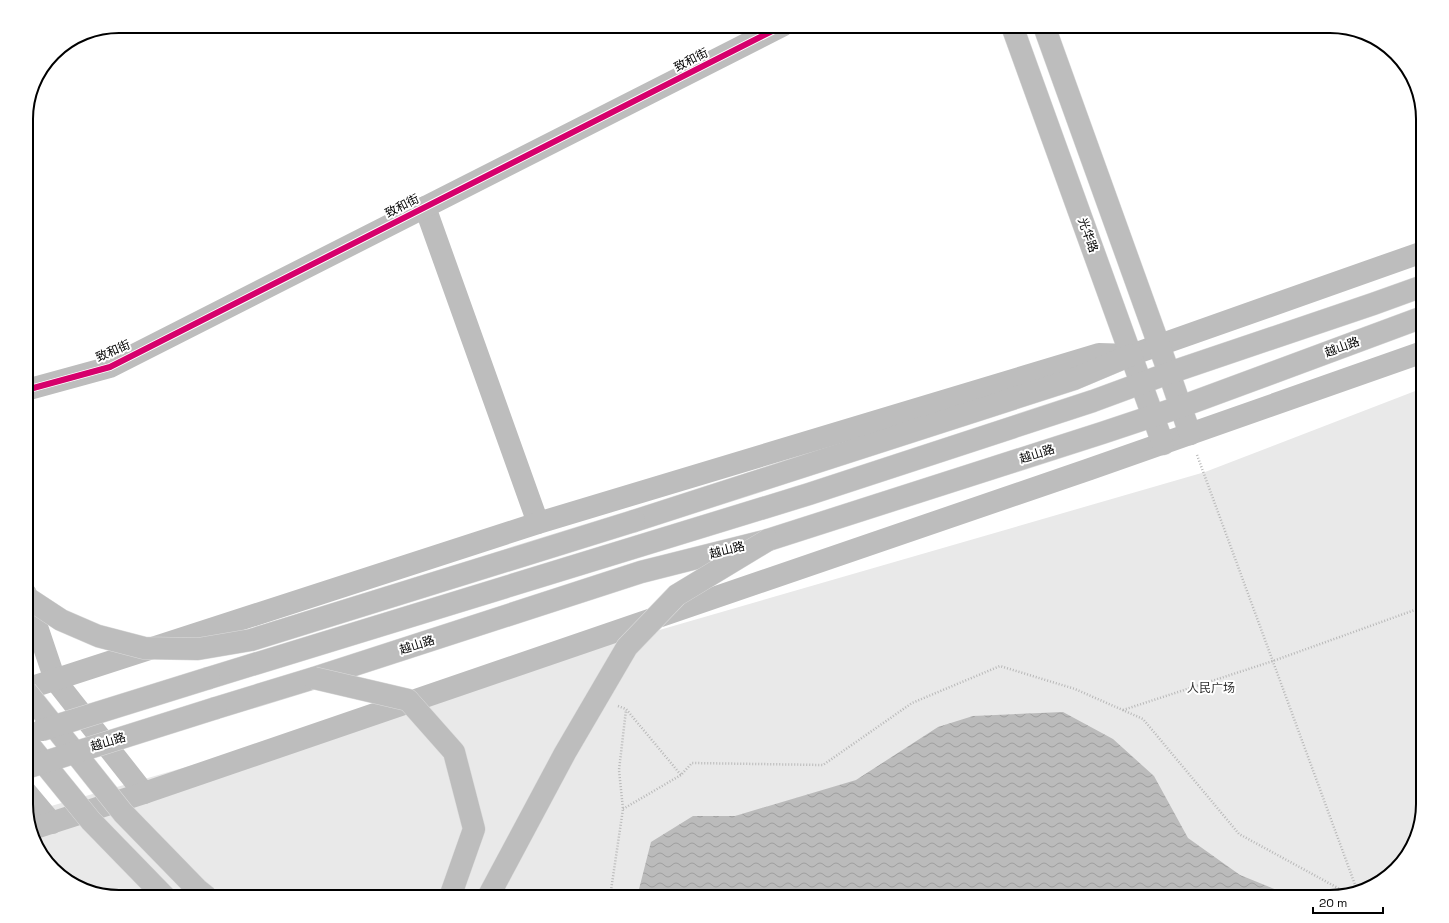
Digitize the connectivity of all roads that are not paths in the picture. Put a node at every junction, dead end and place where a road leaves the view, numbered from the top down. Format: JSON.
{"nodes":[{"id":1,"x":768,"y":33,"type":"edge"},
{"id":2,"x":1015,"y":33,"type":"edge"},
{"id":3,"x":1047,"y":33,"type":"edge"},
{"id":4,"x":425,"y":207,"type":"junction"},
{"id":5,"x":1416,"y":254,"type":"edge"},
{"id":6,"x":1416,"y":289,"type":"edge"},
{"id":7,"x":1416,"y":320,"type":"edge"},
{"id":8,"x":1159,"y":346,"type":"junction"},
{"id":9,"x":1416,"y":354,"type":"edge"},
{"id":10,"x":1131,"y":355,"type":"junction"},
{"id":11,"x":1169,"y":373,"type":"junction"},
{"id":12,"x":1141,"y":383,"type":"junction"},
{"id":13,"x":33,"y":388,"type":"edge"},
{"id":14,"x":1180,"y":407,"type":"junction"},
{"id":15,"x":1153,"y":416,"type":"junction"},
{"id":16,"x":1190,"y":434,"type":"junction"},
{"id":17,"x":1164,"y":444,"type":"junction"},
{"id":18,"x":538,"y":523,"type":"junction"},
{"id":19,"x":768,"y":540,"type":"junction"},
{"id":20,"x":33,"y":600,"type":"edge"},
{"id":21,"x":33,"y":615,"type":"edge"},
{"id":22,"x":314,"y":678,"type":"junction"},
{"id":23,"x":56,"y":680,"type":"junction"},
{"id":24,"x":33,"y":688,"type":"edge"},
{"id":25,"x":33,"y":699,"type":"edge"},
{"id":26,"x":33,"y":732,"type":"edge"},
{"id":27,"x":33,"y":749,"type":"edge"},
{"id":28,"x":33,"y":766,"type":"edge"},
{"id":29,"x":144,"y":793,"type":"junction"},
{"id":30,"x":33,"y":807,"type":"edge"},
{"id":31,"x":42,"y":826,"type":"edge"},
{"id":32,"x":158,"y":890,"type":"edge"},
{"id":33,"x":198,"y":890,"type":"edge"},
{"id":34,"x":452,"y":890,"type":"edge"},
{"id":35,"x":492,"y":890,"type":"edge"}],
"edges":[{"from":1,"to":4,"type":"main road","name":"致和街"},
{"from":2,"to":10,"type":"main road","name":"光华路"},
{"from":3,"to":8,"type":"main road"},
{"from":4,"to":13,"type":"main road","name":"致和街"},
{"from":4,"to":18,"type":"main road"},
{"from":5,"to":8,"type":"main road"},
{"from":6,"to":11,"type":"main road"},
{"from":7,"to":14,"type":"main road","name":"越山路"},
{"from":8,"to":10,"type":"main road"},
{"from":8,"to":11,"type":"main road"},
{"from":9,"to":16,"type":"main road"},
{"from":10,"to":12,"type":"main road","name":"光华路"},
{"from":10,"to":18,"type":"main road"},
{"from":10,"to":20,"type":"main road","bridge":true},
{"from":11,"to":12,"type":"main road"},
{"from":11,"to":14,"type":"main road"},
{"from":12,"to":15,"type":"main road","name":"光华路"},
{"from":12,"to":26,"type":"main road","bridge":true},
{"from":14,"to":15,"type":"main road","name":"越山路"},
{"from":14,"to":16,"type":"main road"},
{"from":15,"to":17,"type":"main road","name":"光华路"},
{"from":15,"to":19,"type":"main road","name":"越山路"},
{"from":16,"to":17,"type":"main road"},
{"from":17,"to":29,"type":"main road"},
{"from":18,"to":23,"type":"main road"},
{"from":19,"to":22,"type":"main road","name":"越山路","bridge":true},
{"from":19,"to":35,"type":"main road","bridge":true},
{"from":21,"to":23,"type":"main road"},
{"from":22,"to":28,"type":"main road","name":"越山路","bridge":true},
{"from":22,"to":34,"type":"main road","bridge":true},
{"from":23,"to":24,"type":"main road"},
{"from":23,"to":29,"type":"main road"},
{"from":25,"to":33,"type":"main road","bridge":true},
{"from":27,"to":32,"type":"main road","bridge":true},
{"from":29,"to":31,"type":"main road"},
{"from":30,"to":31,"type":"main road"}]}
